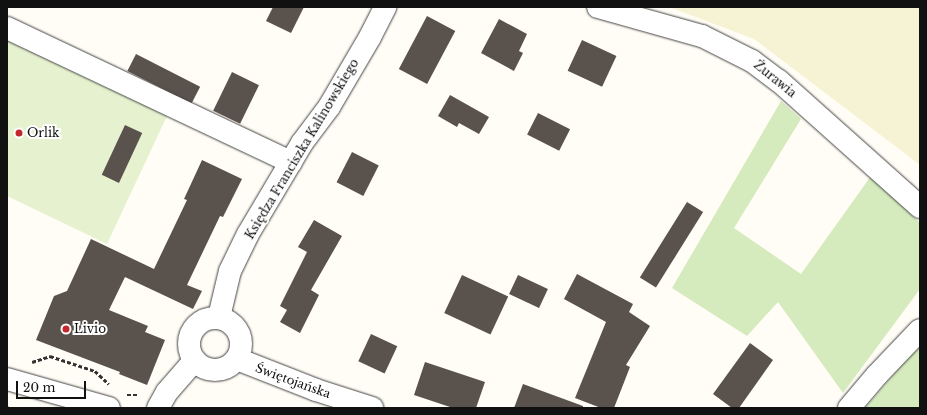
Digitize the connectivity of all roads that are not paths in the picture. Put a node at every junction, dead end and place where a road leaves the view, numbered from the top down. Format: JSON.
{"nodes":[{"id":1,"x":385,"y":7,"type":"edge"},
{"id":2,"x":598,"y":7,"type":"edge"},
{"id":3,"x":7,"y":28,"type":"edge"},
{"id":4,"x":291,"y":162,"type":"junction"},
{"id":5,"x":920,"y":208,"type":"edge"},
{"id":6,"x":219,"y":317,"type":"junction"},
{"id":7,"x":920,"y":330,"type":"edge"},
{"id":8,"x":237,"y":359,"type":"junction"},
{"id":9,"x":194,"y":361,"type":"junction"},
{"id":10,"x":7,"y":379,"type":"edge"},
{"id":11,"x":115,"y":401,"type":"edge"},
{"id":12,"x":158,"y":408,"type":"edge"},
{"id":13,"x":372,"y":408,"type":"edge"},
{"id":14,"x":849,"y":408,"type":"edge"}],
"edges":[{"from":1,"to":4,"type":"street","name":"Księdza Franciszka Kalinowskiego"},
{"from":2,"to":5,"type":"street","name":"Żurawia"},
{"from":3,"to":4,"type":"street"},
{"from":4,"to":6,"type":"street","name":"Księdza Franciszka Kalinowskiego"},
{"from":6,"to":8,"type":"street"},
{"from":6,"to":9,"type":"street"},
{"from":7,"to":14,"type":"street"},
{"from":8,"to":9,"type":"street"},
{"from":8,"to":13,"type":"street","name":"Świętojańska"},
{"from":9,"to":12,"type":"street"},
{"from":10,"to":11,"type":"street"}]}
